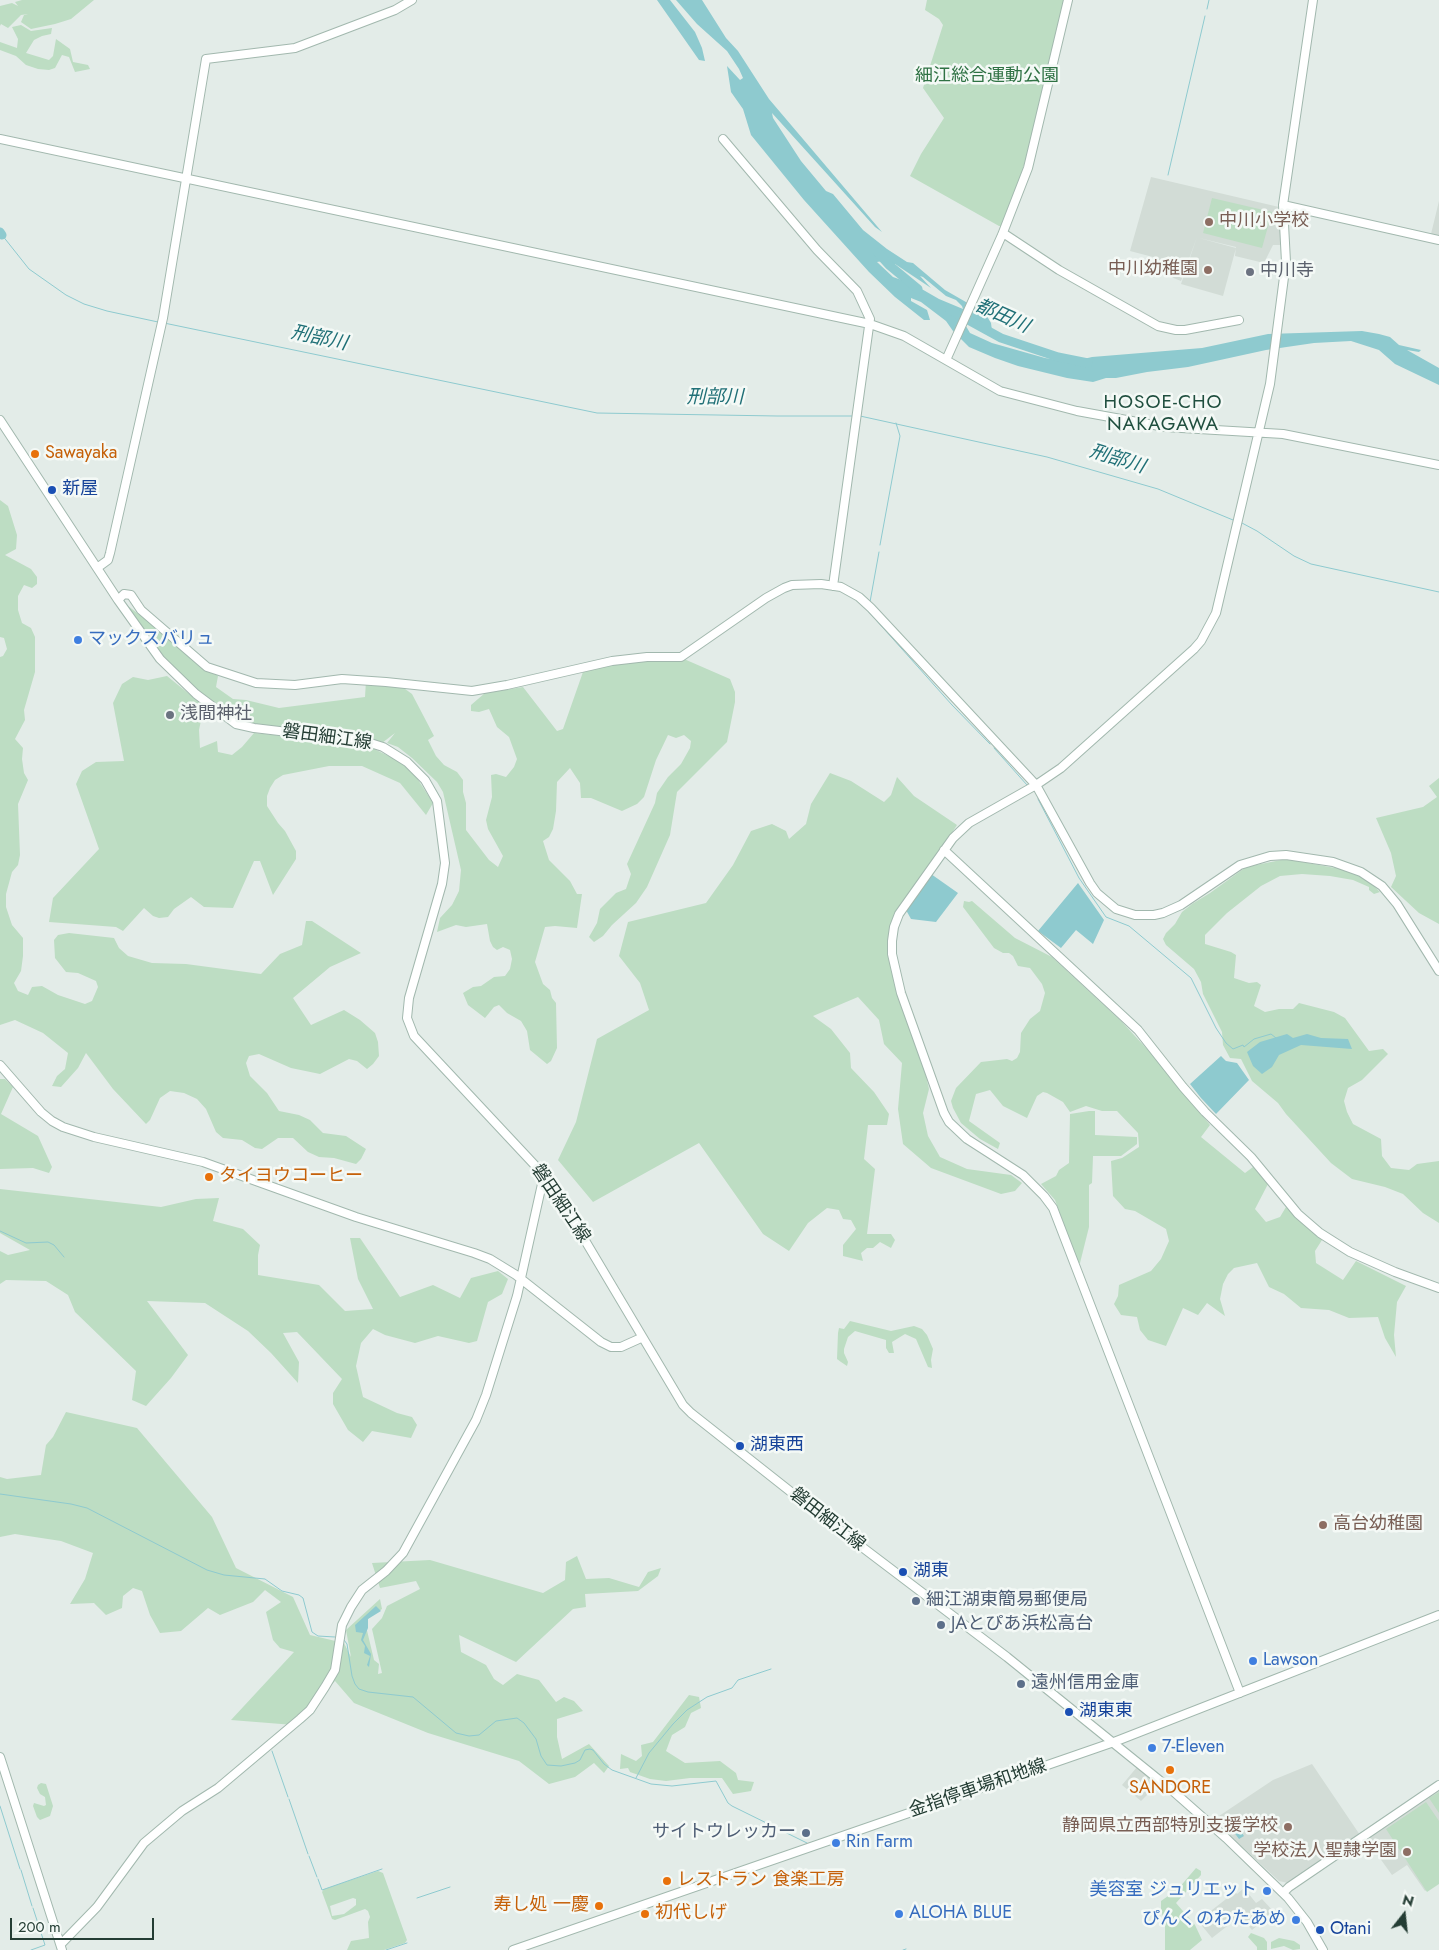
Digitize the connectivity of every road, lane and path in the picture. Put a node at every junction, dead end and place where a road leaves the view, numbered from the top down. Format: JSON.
{"nodes":[{"id":1,"x":412,"y":0,"type":"edge"},
{"id":2,"x":1068,"y":0,"type":"edge"},
{"id":3,"x":1314,"y":0,"type":"edge"},
{"id":4,"x":0,"y":139,"type":"edge"},
{"id":5,"x":723,"y":139,"type":"dead end"},
{"id":6,"x":186,"y":180,"type":"junction"},
{"id":7,"x":1283,"y":205,"type":"junction"},
{"id":8,"x":1003,"y":233,"type":"junction"},
{"id":9,"x":1439,"y":240,"type":"edge"},
{"id":10,"x":1239,"y":320,"type":"dead end"},
{"id":11,"x":870,"y":324,"type":"junction"},
{"id":12,"x":946,"y":360,"type":"junction"},
{"id":13,"x":0,"y":420,"type":"edge"},
{"id":14,"x":1258,"y":432,"type":"junction"},
{"id":15,"x":1439,"y":465,"type":"edge"},
{"id":16,"x":97,"y":568,"type":"junction"},
{"id":17,"x":833,"y":586,"type":"junction"},
{"id":18,"x":118,"y":600,"type":"junction"},
{"id":19,"x":1036,"y":785,"type":"junction"},
{"id":20,"x":944,"y":850,"type":"junction"},
{"id":21,"x":1439,"y":971,"type":"edge"},
{"id":22,"x":0,"y":1065,"type":"edge"},
{"id":23,"x":544,"y":1175,"type":"junction"},
{"id":24,"x":521,"y":1280,"type":"junction"},
{"id":25,"x":1439,"y":1288,"type":"edge"},
{"id":26,"x":641,"y":1338,"type":"junction"},
{"id":27,"x":1439,"y":1615,"type":"edge"},
{"id":28,"x":1240,"y":1693,"type":"junction"},
{"id":29,"x":1114,"y":1742,"type":"junction"},
{"id":30,"x":0,"y":1757,"type":"edge"},
{"id":31,"x":1439,"y":1785,"type":"edge"},
{"id":32,"x":1283,"y":1893,"type":"junction"},
{"id":33,"x":61,"y":1947,"type":"edge"},
{"id":34,"x":513,"y":1950,"type":"edge"},
{"id":35,"x":1322,"y":1950,"type":"edge"}],
"edges":[{"from":1,"to":6,"type":"street"},
{"from":2,"to":8,"type":"street"},
{"from":3,"to":7,"type":"street"},
{"from":4,"to":6,"type":"street"},
{"from":5,"to":11,"type":"street"},
{"from":6,"to":11,"type":"street"},
{"from":6,"to":16,"type":"street"},
{"from":7,"to":9,"type":"street"},
{"from":7,"to":14,"type":"street"},
{"from":8,"to":10,"type":"street"},
{"from":8,"to":12,"type":"street"},
{"from":11,"to":12,"type":"street"},
{"from":11,"to":17,"type":"street"},
{"from":12,"to":14,"type":"street"},
{"from":13,"to":16,"type":"street","name":"磐田細江線"},
{"from":14,"to":15,"type":"street"},
{"from":14,"to":19,"type":"street"},
{"from":16,"to":18,"type":"street","name":"磐田細江線"},
{"from":17,"to":18,"type":"street"},
{"from":17,"to":19,"type":"street"},
{"from":18,"to":23,"type":"street","name":"磐田細江線"},
{"from":19,"to":20,"type":"street"},
{"from":19,"to":21,"type":"street"},
{"from":20,"to":25,"type":"street"},
{"from":20,"to":28,"type":"street"},
{"from":22,"to":24,"type":"street"},
{"from":23,"to":24,"type":"street"},
{"from":23,"to":26,"type":"street","name":"磐田細江線"},
{"from":24,"to":26,"type":"street"},
{"from":24,"to":33,"type":"street"},
{"from":26,"to":29,"type":"street","name":"磐田細江線"},
{"from":27,"to":28,"type":"street","name":"金指停車場和地線"},
{"from":28,"to":29,"type":"street","name":"金指停車場和地線"},
{"from":29,"to":32,"type":"street","name":"磐田細江線"},
{"from":29,"to":34,"type":"street","name":"金指停車場和地線"},
{"from":30,"to":33,"type":"street"},
{"from":31,"to":32,"type":"street"},
{"from":32,"to":35,"type":"street","name":"磐田細江線"}]}
